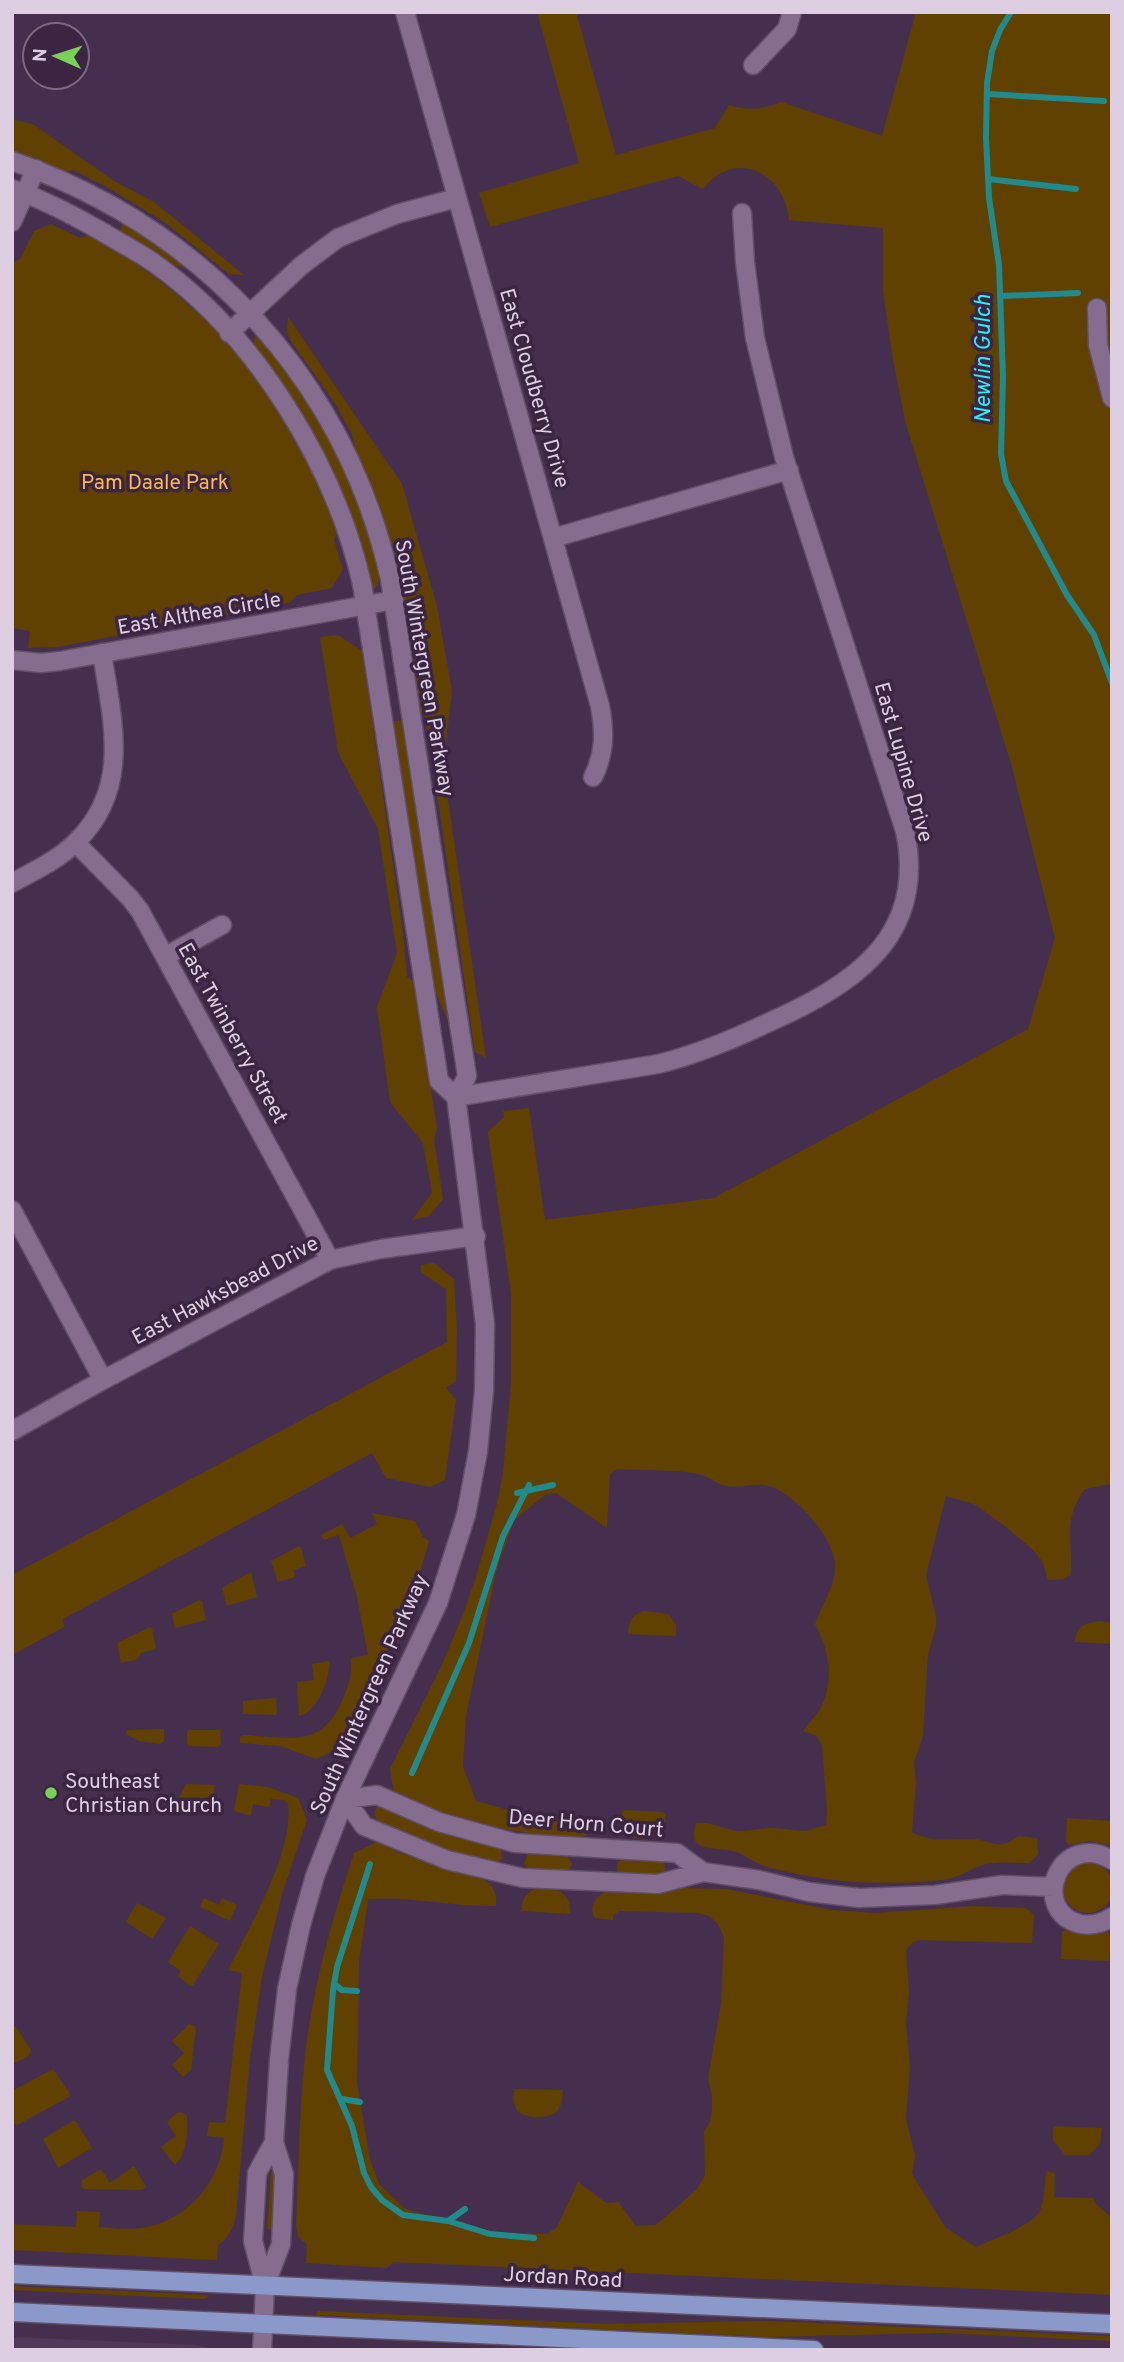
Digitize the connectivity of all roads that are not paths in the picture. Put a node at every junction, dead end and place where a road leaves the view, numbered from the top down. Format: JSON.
{"nodes":[{"id":1,"x":405,"y":12,"type":"edge"},
{"id":2,"x":792,"y":12,"type":"edge"},
{"id":3,"x":753,"y":65,"type":"dead end"},
{"id":4,"x":12,"y":161,"type":"edge"},
{"id":5,"x":36,"y":169,"type":"junction"},
{"id":6,"x":19,"y":191,"type":"edge"},
{"id":7,"x":457,"y":198,"type":"junction"},
{"id":8,"x":742,"y":213,"type":"dead end"},
{"id":9,"x":12,"y":222,"type":"edge"},
{"id":10,"x":1097,"y":308,"type":"dead end"},
{"id":11,"x":250,"y":313,"type":"junction"},
{"id":12,"x":229,"y":333,"type":"junction"},
{"id":13,"x":1112,"y":398,"type":"edge"},
{"id":14,"x":789,"y":470,"type":"junction"},
{"id":15,"x":553,"y":538,"type":"junction"},
{"id":16,"x":394,"y":600,"type":"junction"},
{"id":17,"x":366,"y":606,"type":"junction"},
{"id":18,"x":102,"y":653,"type":"junction"},
{"id":19,"x":12,"y":660,"type":"edge"},
{"id":20,"x":593,"y":777,"type":"dead end"},
{"id":21,"x":76,"y":843,"type":"junction"},
{"id":22,"x":12,"y":883,"type":"edge"},
{"id":23,"x":222,"y":925,"type":"dead end"},
{"id":24,"x":166,"y":957,"type":"junction"},
{"id":25,"x":456,"y":1097,"type":"junction"},
{"id":26,"x":12,"y":1210,"type":"edge"},
{"id":27,"x":475,"y":1236,"type":"junction"},
{"id":28,"x":330,"y":1260,"type":"junction"},
{"id":29,"x":103,"y":1380,"type":"junction"},
{"id":30,"x":12,"y":1431,"type":"edge"},
{"id":31,"x":345,"y":1799,"type":"junction"},
{"id":32,"x":1112,"y":1860,"type":"edge"},
{"id":33,"x":703,"y":1872,"type":"junction"},
{"id":34,"x":1053,"y":1887,"type":"junction"},
{"id":35,"x":1112,"y":1917,"type":"edge"},
{"id":36,"x":274,"y":2142,"type":"junction"},
{"id":37,"x":12,"y":2274,"type":"edge"},
{"id":38,"x":265,"y":2286,"type":"junction"},
{"id":39,"x":12,"y":2312,"type":"edge"},
{"id":40,"x":262,"y":2323,"type":"junction"},
{"id":41,"x":1112,"y":2324,"type":"edge"},
{"id":42,"x":261,"y":2350,"type":"edge"},
{"id":43,"x":814,"y":2350,"type":"edge"}],
"edges":[{"from":1,"to":7,"type":"street","name":"East Cloudberry Drive"},
{"from":2,"to":3,"type":"street"},
{"from":4,"to":5,"type":"street","name":"South Wintergreen Parkway"},
{"from":5,"to":6,"type":"street"},
{"from":5,"to":11,"type":"street","name":"South Wintergreen Parkway"},
{"from":6,"to":9,"type":"street"},
{"from":6,"to":12,"type":"street","name":"South Wintergreen Parkway"},
{"from":7,"to":11,"type":"street"},
{"from":7,"to":15,"type":"street","name":"East Cloudberry Drive"},
{"from":8,"to":14,"type":"street","name":"East Lupine Drive"},
{"from":10,"to":13,"type":"street"},
{"from":11,"to":12,"type":"street"},
{"from":11,"to":16,"type":"street","name":"South Wintergreen Parkway"},
{"from":12,"to":17,"type":"street","name":"South Wintergreen Parkway"},
{"from":14,"to":15,"type":"street"},
{"from":14,"to":25,"type":"street","name":"East Lupine Drive"},
{"from":15,"to":20,"type":"street","name":"East Cloudberry Drive"},
{"from":16,"to":17,"type":"street","name":"East Althea Circle"},
{"from":16,"to":25,"type":"street","name":"South Wintergreen Parkway"},
{"from":17,"to":18,"type":"street","name":"East Althea Circle"},
{"from":17,"to":25,"type":"street","name":"South Wintergreen Parkway"},
{"from":18,"to":19,"type":"street","name":"East Althea Circle"},
{"from":18,"to":21,"type":"street"},
{"from":21,"to":22,"type":"street"},
{"from":21,"to":24,"type":"street","name":"East Twinberry Street"},
{"from":23,"to":24,"type":"street"},
{"from":24,"to":28,"type":"street","name":"East Twinberry Street"},
{"from":25,"to":27,"type":"street","name":"South Wintergreen Parkway"},
{"from":26,"to":29,"type":"street"},
{"from":27,"to":28,"type":"street","name":"East Hawksbead Drive"},
{"from":27,"to":31,"type":"street","name":"South Wintergreen Parkway"},
{"from":28,"to":29,"type":"street","name":"East Hawksbead Drive"},
{"from":29,"to":30,"type":"street","name":"East Hawksbead Drive"},
{"from":31,"to":33,"type":"street","name":"Deer Horn Court"},
{"from":31,"to":33,"type":"street","name":"Deer Horn Court"},
{"from":31,"to":36,"type":"street","name":"South Wintergreen Parkway"},
{"from":32,"to":34,"type":"street"},
{"from":33,"to":34,"type":"street","name":"Deer Horn Court"},
{"from":34,"to":35,"type":"street"},
{"from":36,"to":38,"type":"street","name":"South Wintergreen Parkway"},
{"from":36,"to":38,"type":"street","name":"South Wintergreen Parkway"},
{"from":37,"to":38,"type":"main road","name":"Jordan Road"},
{"from":38,"to":40,"type":"street","name":"South Wintergreen Parkway"},
{"from":38,"to":41,"type":"main road","name":"Jordan Road"},
{"from":39,"to":40,"type":"main road"},
{"from":40,"to":42,"type":"street","name":"South Wintergreen Parkway"},
{"from":40,"to":43,"type":"main road"}]}
